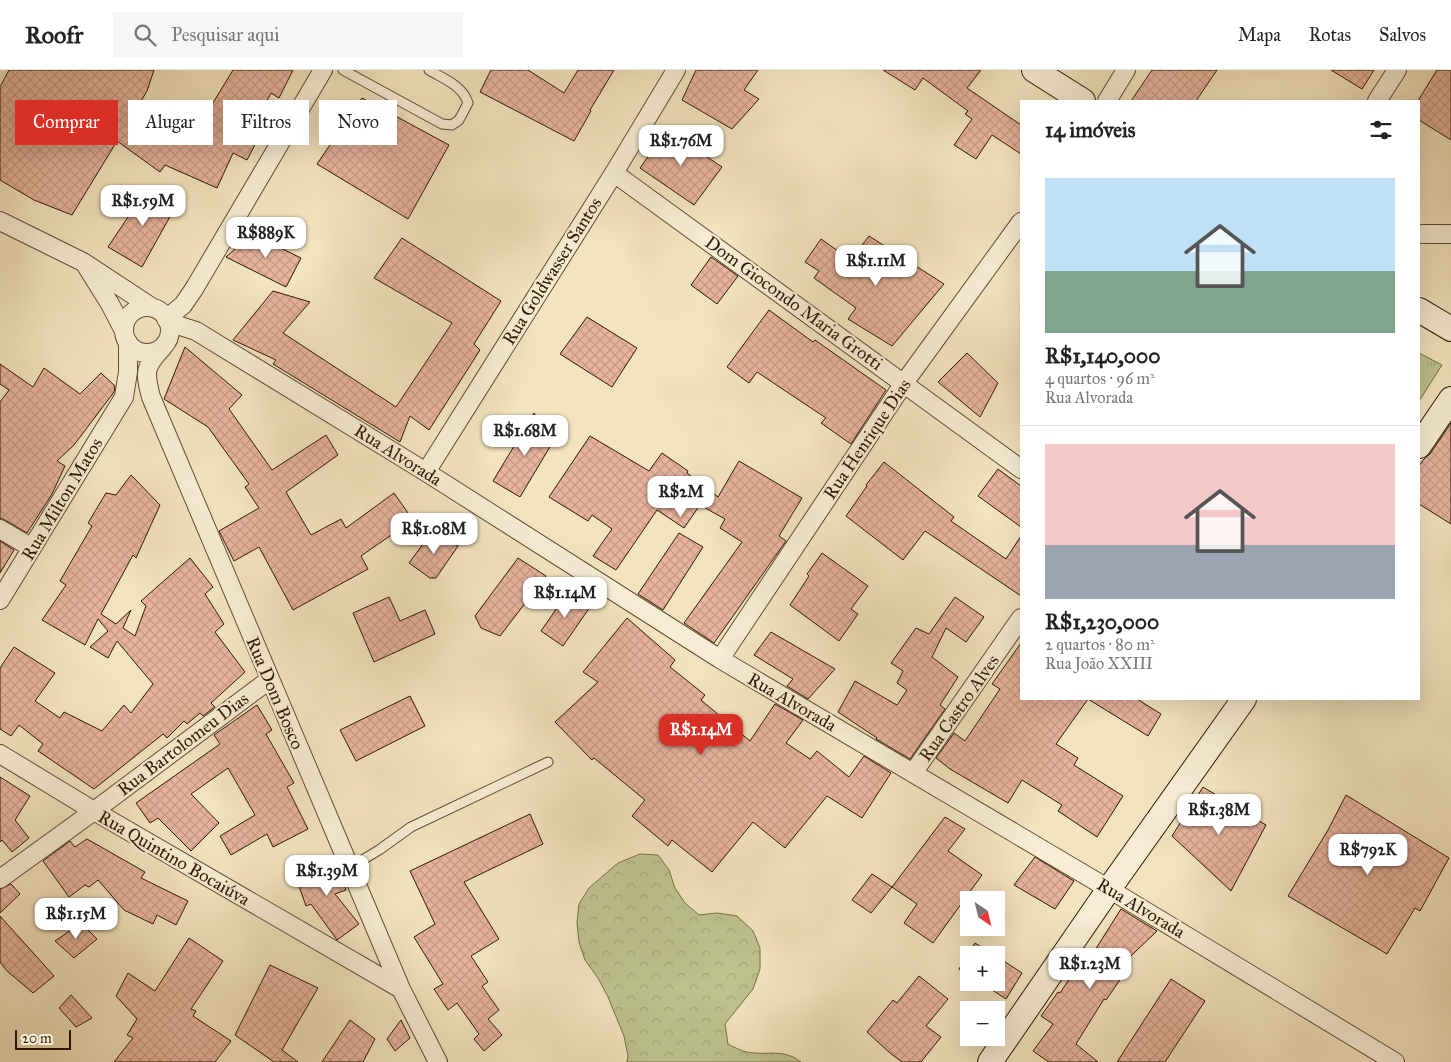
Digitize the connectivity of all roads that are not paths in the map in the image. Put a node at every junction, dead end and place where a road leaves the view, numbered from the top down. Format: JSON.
{"nodes":[{"id":1,"x":323,"y":70,"type":"edge"},
{"id":2,"x":343,"y":70,"type":"edge"},
{"id":3,"x":429,"y":70,"type":"edge"},
{"id":4,"x":676,"y":70,"type":"edge"},
{"id":5,"x":1034,"y":70,"type":"edge"},
{"id":6,"x":1126,"y":70,"type":"edge"},
{"id":7,"x":1397,"y":70,"type":"edge"},
{"id":8,"x":1081,"y":100,"type":"edge"},
{"id":9,"x":1108,"y":100,"type":"edge"},
{"id":10,"x":1378,"y":100,"type":"edge"},
{"id":11,"x":614,"y":173,"type":"junction"},
{"id":12,"x":0,"y":221,"type":"edge"},
{"id":13,"x":1020,"y":223,"type":"edge"},
{"id":14,"x":1422,"y":234,"type":"dead end"},
{"id":15,"x":1451,"y":234,"type":"edge"},
{"id":16,"x":84,"y":262,"type":"junction"},
{"id":17,"x":1420,"y":311,"type":"edge"},
{"id":18,"x":164,"y":327,"type":"junction"},
{"id":19,"x":1451,"y":329,"type":"edge"},
{"id":20,"x":126,"y":337,"type":"junction"},
{"id":21,"x":904,"y":383,"type":"junction"},
{"id":22,"x":137,"y":395,"type":"junction"},
{"id":23,"x":1451,"y":399,"type":"edge"},
{"id":24,"x":1420,"y":445,"type":"edge"},
{"id":25,"x":1020,"y":468,"type":"edge"},
{"id":26,"x":426,"y":472,"type":"junction"},
{"id":27,"x":0,"y":529,"type":"edge"},
{"id":28,"x":32,"y":548,"type":"junction"},
{"id":29,"x":0,"y":600,"type":"edge"},
{"id":30,"x":1020,"y":619,"type":"edge"},
{"id":31,"x":720,"y":660,"type":"junction"},
{"id":32,"x":269,"y":680,"type":"junction"},
{"id":33,"x":1243,"y":700,"type":"edge"},
{"id":34,"x":0,"y":754,"type":"edge"},
{"id":35,"x":548,"y":762,"type":"dead end"},
{"id":36,"x":913,"y":773,"type":"junction"},
{"id":37,"x":94,"y":811,"type":"junction"},
{"id":38,"x":349,"y":868,"type":"junction"},
{"id":39,"x":0,"y":879,"type":"edge"},
{"id":40,"x":1109,"y":889,"type":"junction"},
{"id":41,"x":401,"y":989,"type":"junction"},
{"id":42,"x":438,"y":1062,"type":"edge"},
{"id":43,"x":990,"y":1062,"type":"edge"},
{"id":44,"x":1395,"y":1062,"type":"edge"}],
"edges":[{"from":1,"to":18,"type":"street"},
{"from":2,"to":3,"type":"lane"},
{"from":4,"to":11,"type":"street","name":"Rua Goldwasser Santos"},
{"from":5,"to":8,"type":"street"},
{"from":6,"to":9,"type":"street"},
{"from":7,"to":10,"type":"street"},
{"from":11,"to":21,"type":"street","name":"Dom Giocondo Maria Grotti"},
{"from":11,"to":26,"type":"street","name":"Rua Goldwasser Santos"},
{"from":12,"to":16,"type":"street"},
{"from":13,"to":21,"type":"street","name":"Rua Henrique Dias"},
{"from":14,"to":15,"type":"street"},
{"from":16,"to":18,"type":"street"},
{"from":16,"to":20,"type":"street"},
{"from":17,"to":19,"type":"street"},
{"from":18,"to":20,"type":"street","name":"Rua Alvorada"},
{"from":18,"to":20,"type":"street","name":"Rua Alvorada"},
{"from":18,"to":22,"type":"street","name":"Rua Dom Bosco"},
{"from":18,"to":26,"type":"street","name":"Rua Alvorada"},
{"from":20,"to":22,"type":"street","name":"Rua Milton Matos"},
{"from":21,"to":25,"type":"street","name":"Dom Giocondo Maria Grotti"},
{"from":21,"to":31,"type":"street","name":"Rua Henrique Dias"},
{"from":22,"to":28,"type":"street","name":"Rua Milton Matos"},
{"from":22,"to":32,"type":"street","name":"Rua Dom Bosco"},
{"from":23,"to":24,"type":"street"},
{"from":26,"to":31,"type":"street","name":"Rua Alvorada"},
{"from":27,"to":28,"type":"street"},
{"from":28,"to":29,"type":"street","name":"Rua Milton Matos"},
{"from":30,"to":36,"type":"street","name":"Rua Castro Alves"},
{"from":31,"to":36,"type":"street","name":"Rua Alvorada"},
{"from":32,"to":37,"type":"street","name":"Rua Bartolomeu Dias"},
{"from":32,"to":38,"type":"street","name":"Rua Dom Bosco"},
{"from":33,"to":40,"type":"street"},
{"from":34,"to":37,"type":"street","name":"Rua Quintino Bocaiúva"},
{"from":35,"to":38,"type":"lane"},
{"from":36,"to":40,"type":"street","name":"Rua Alvorada"},
{"from":37,"to":39,"type":"street","name":"Rua Bartolomeu Dias"},
{"from":37,"to":41,"type":"street","name":"Rua Quintino Bocaiúva"},
{"from":38,"to":41,"type":"street","name":"Rua Dom Bosco"},
{"from":40,"to":43,"type":"street"},
{"from":40,"to":44,"type":"street","name":"Rua Alvorada"},
{"from":41,"to":42,"type":"street","name":"Rua Dom Bosco"}]}
